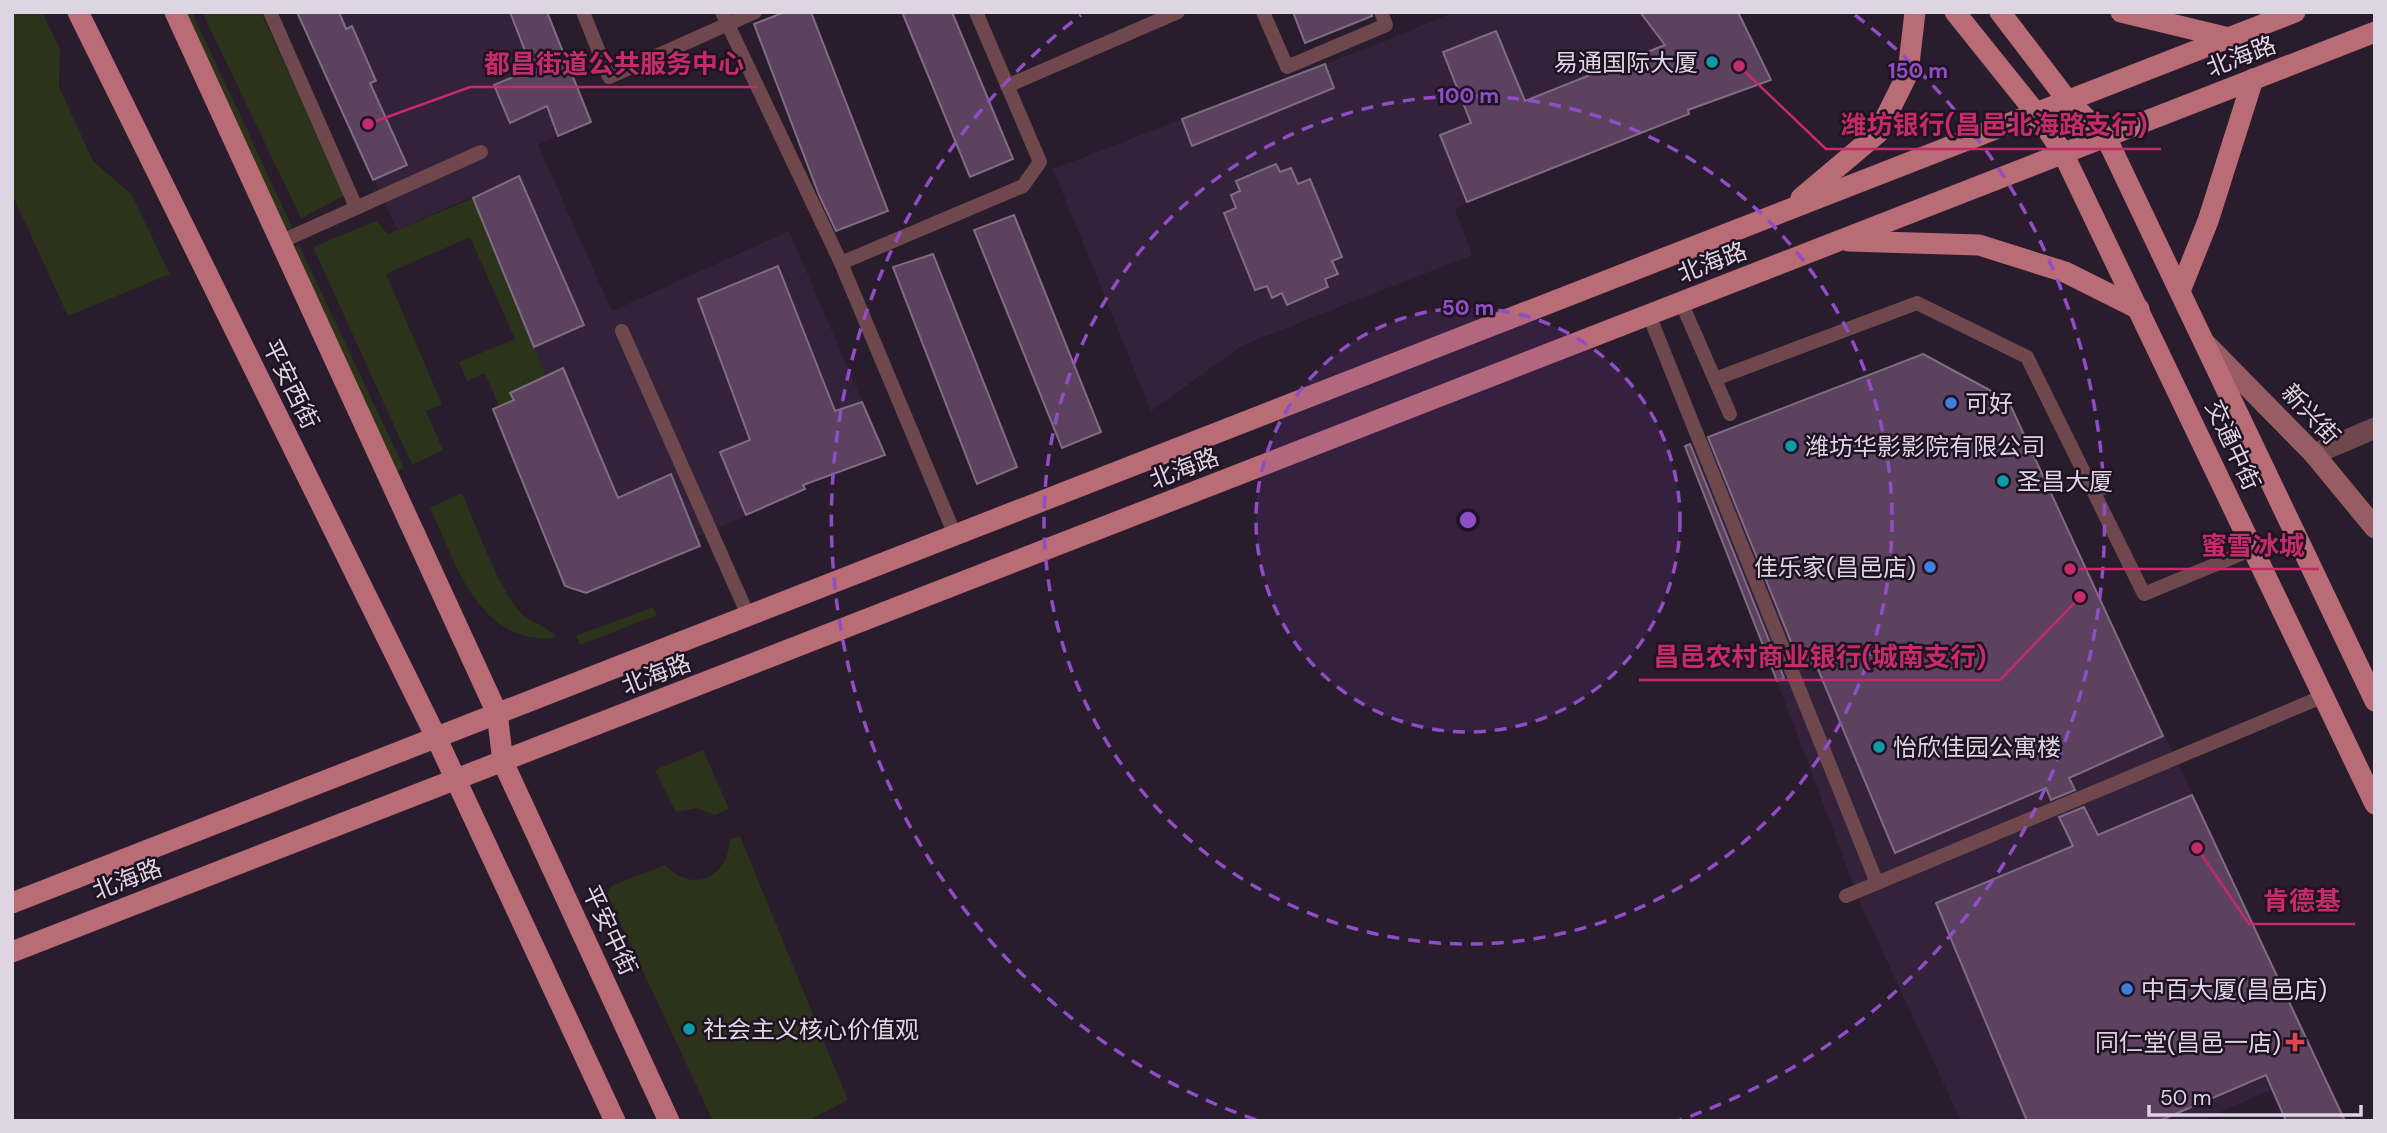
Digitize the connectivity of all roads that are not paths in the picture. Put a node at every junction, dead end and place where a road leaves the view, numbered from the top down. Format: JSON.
{"nodes":[{"id":1,"x":78,"y":12,"type":"edge"},
{"id":2,"x":175,"y":12,"type":"edge"},
{"id":3,"x":270,"y":12,"type":"edge"},
{"id":4,"x":583,"y":12,"type":"edge"},
{"id":5,"x":755,"y":12,"type":"edge"},
{"id":6,"x":976,"y":12,"type":"edge"},
{"id":7,"x":1178,"y":12,"type":"edge"},
{"id":8,"x":1263,"y":12,"type":"edge"},
{"id":9,"x":1381,"y":12,"type":"edge"},
{"id":10,"x":1915,"y":12,"type":"edge"},
{"id":11,"x":1955,"y":12,"type":"edge"},
{"id":12,"x":2000,"y":12,"type":"edge"},
{"id":13,"x":2121,"y":12,"type":"edge"},
{"id":14,"x":2295,"y":12,"type":"edge"},
{"id":15,"x":725,"y":18,"type":"edge"},
{"id":16,"x":2375,"y":32,"type":"edge"},
{"id":17,"x":2229,"y":38,"type":"junction"},
{"id":18,"x":2253,"y":79,"type":"junction"},
{"id":19,"x":1007,"y":86,"type":"junction"},
{"id":20,"x":2068,"y":101,"type":"junction"},
{"id":21,"x":2036,"y":113,"type":"junction"},
{"id":22,"x":2106,"y":137,"type":"junction"},
{"id":23,"x":481,"y":152,"type":"dead end"},
{"id":24,"x":2063,"y":153,"type":"junction"},
{"id":25,"x":356,"y":207,"type":"junction"},
{"id":26,"x":1787,"y":210,"type":"junction"},
{"id":27,"x":1840,"y":240,"type":"junction"},
{"id":28,"x":279,"y":242,"type":"junction"},
{"id":29,"x":841,"y":263,"type":"junction"},
{"id":30,"x":2180,"y":291,"type":"junction"},
{"id":31,"x":1681,"y":302,"type":"junction"},
{"id":32,"x":2139,"y":309,"type":"junction"},
{"id":33,"x":1649,"y":315,"type":"junction"},
{"id":34,"x":622,"y":331,"type":"dead end"},
{"id":35,"x":2203,"y":341,"type":"junction"},
{"id":36,"x":1715,"y":379,"type":"junction"},
{"id":37,"x":1730,"y":414,"type":"dead end"},
{"id":38,"x":2375,"y":428,"type":"edge"},
{"id":39,"x":2314,"y":453,"type":"junction"},
{"id":40,"x":2375,"y":528,"type":"edge"},
{"id":41,"x":955,"y":535,"type":"junction"},
{"id":42,"x":2253,"y":549,"type":"junction"},
{"id":43,"x":748,"y":615,"type":"junction"},
{"id":44,"x":2324,"y":696,"type":"junction"},
{"id":45,"x":2375,"y":701,"type":"edge"},
{"id":46,"x":497,"y":713,"type":"junction"},
{"id":47,"x":436,"y":737,"type":"junction"},
{"id":48,"x":503,"y":762,"type":"junction"},
{"id":49,"x":457,"y":779,"type":"junction"},
{"id":50,"x":2375,"y":804,"type":"edge"},
{"id":51,"x":1877,"y":883,"type":"junction"},
{"id":52,"x":1846,"y":896,"type":"dead end"},
{"id":53,"x":12,"y":903,"type":"edge"},
{"id":54,"x":12,"y":952,"type":"edge"},
{"id":55,"x":615,"y":1121,"type":"edge"},
{"id":56,"x":669,"y":1121,"type":"edge"}],
"edges":[{"from":1,"to":47,"type":"main road","name":"平安西街"},
{"from":2,"to":28,"type":"main road","name":"平安西街"},
{"from":3,"to":25,"type":"lane"},
{"from":4,"to":15,"type":"lane"},
{"from":5,"to":15,"type":"lane"},
{"from":6,"to":19,"type":"lane"},
{"from":7,"to":19,"type":"lane"},
{"from":8,"to":9,"type":"lane"},
{"from":10,"to":26,"type":"main road"},
{"from":11,"to":21,"type":"main road","name":"交通中街"},
{"from":12,"to":20,"type":"main road"},
{"from":13,"to":17,"type":"main road"},
{"from":14,"to":17,"type":"main road","name":"北海路"},
{"from":15,"to":29,"type":"lane"},
{"from":16,"to":18,"type":"main road","name":"北海路"},
{"from":17,"to":20,"type":"main road","name":"北海路"},
{"from":18,"to":22,"type":"main road","name":"北海路"},
{"from":18,"to":30,"type":"main road"},
{"from":19,"to":29,"type":"lane"},
{"from":20,"to":21,"type":"main road","name":"北海路"},
{"from":20,"to":22,"type":"main road"},
{"from":21,"to":24,"type":"main road","name":"交通中街"},
{"from":21,"to":26,"type":"main road","name":"北海路"},
{"from":22,"to":24,"type":"main road","name":"北海路"},
{"from":22,"to":30,"type":"main road","name":"交通中街"},
{"from":23,"to":25,"type":"lane"},
{"from":24,"to":27,"type":"main road","name":"北海路"},
{"from":24,"to":32,"type":"main road","name":"交通中街"},
{"from":25,"to":28,"type":"lane"},
{"from":26,"to":41,"type":"main road","name":"北海路"},
{"from":27,"to":31,"type":"main road","name":"北海路"},
{"from":27,"to":32,"type":"main road"},
{"from":28,"to":46,"type":"main road","name":"平安西街"},
{"from":29,"to":41,"type":"lane"},
{"from":30,"to":35,"type":"main road","name":"交通中街"},
{"from":31,"to":33,"type":"main road","name":"北海路"},
{"from":31,"to":36,"type":"lane"},
{"from":32,"to":42,"type":"main road","name":"交通中街"},
{"from":33,"to":48,"type":"main road","name":"北海路"},
{"from":33,"to":51,"type":"lane"},
{"from":34,"to":43,"type":"lane"},
{"from":35,"to":39,"type":"street","name":"新兴街"},
{"from":35,"to":45,"type":"main road","name":"交通中街"},
{"from":36,"to":37,"type":"lane"},
{"from":36,"to":42,"type":"lane"},
{"from":38,"to":39,"type":"street"},
{"from":39,"to":40,"type":"street","name":"新兴街"},
{"from":41,"to":43,"type":"main road","name":"北海路"},
{"from":42,"to":44,"type":"main road","name":"交通中街"},
{"from":43,"to":46,"type":"main road","name":"北海路"},
{"from":44,"to":50,"type":"main road","name":"交通中街"},
{"from":44,"to":51,"type":"lane"},
{"from":46,"to":47,"type":"main road","name":"北海路"},
{"from":46,"to":48,"type":"main road","name":"平安西街"},
{"from":47,"to":49,"type":"main road","name":"平安西街"},
{"from":47,"to":53,"type":"main road","name":"北海路"},
{"from":48,"to":49,"type":"main road","name":"北海路"},
{"from":48,"to":56,"type":"main road","name":"平安中街"},
{"from":49,"to":54,"type":"main road","name":"北海路"},
{"from":49,"to":55,"type":"main road"},
{"from":51,"to":52,"type":"lane"}]}
